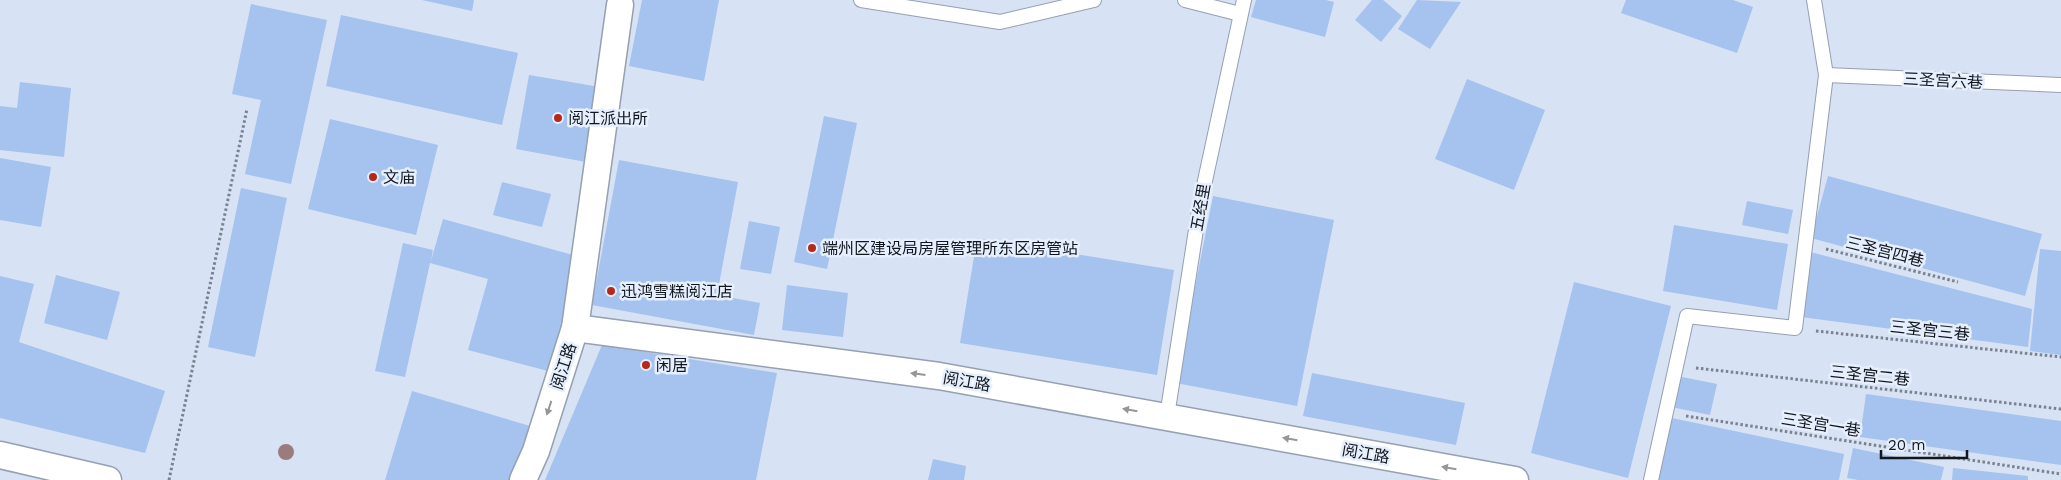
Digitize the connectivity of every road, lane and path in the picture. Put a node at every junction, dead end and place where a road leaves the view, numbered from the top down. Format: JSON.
{"nodes":[{"id":1,"x":861,"y":0,"type":"edge"},
{"id":2,"x":1094,"y":0,"type":"edge"},
{"id":3,"x":1186,"y":0,"type":"edge"},
{"id":4,"x":1244,"y":0,"type":"edge"},
{"id":5,"x":1814,"y":0,"type":"edge"},
{"id":6,"x":621,"y":2,"type":"edge"},
{"id":7,"x":1240,"y":14,"type":"junction"},
{"id":8,"x":1826,"y":74,"type":"junction"},
{"id":9,"x":2061,"y":85,"type":"edge"},
{"id":10,"x":247,"y":109,"type":"dead end"},
{"id":11,"x":1806,"y":244,"type":"junction"},
{"id":12,"x":1958,"y":282,"type":"dead end"},
{"id":13,"x":575,"y":328,"type":"junction"},
{"id":14,"x":1796,"y":328,"type":"junction"},
{"id":15,"x":2061,"y":357,"type":"edge"},
{"id":16,"x":1676,"y":365,"type":"junction"},
{"id":17,"x":2061,"y":409,"type":"edge"},
{"id":18,"x":1665,"y":413,"type":"junction"},
{"id":19,"x":1166,"y":416,"type":"junction"},
{"id":20,"x":0,"y":455,"type":"edge"},
{"id":21,"x":2061,"y":474,"type":"edge"},
{"id":22,"x":108,"y":480,"type":"edge"},
{"id":23,"x":170,"y":480,"type":"edge"},
{"id":24,"x":523,"y":480,"type":"edge"},
{"id":25,"x":1515,"y":480,"type":"edge"},
{"id":26,"x":1651,"y":480,"type":"edge"}],
"edges":[{"from":1,"to":2,"type":"lane"},
{"from":3,"to":7,"type":"lane"},
{"from":4,"to":7,"type":"lane","name":"五经里"},
{"from":5,"to":8,"type":"lane"},
{"from":6,"to":13,"type":"street"},
{"from":7,"to":19,"type":"lane","name":"五经里"},
{"from":8,"to":9,"type":"lane","name":"三圣宫六巷"},
{"from":8,"to":11,"type":"lane"},
{"from":10,"to":23,"type":"path"},
{"from":11,"to":12,"type":"path","name":"三圣宫四巷"},
{"from":11,"to":14,"type":"lane"},
{"from":19,"to":13,"type":"street","name":"阅江路","one_way":true},
{"from":13,"to":24,"type":"street","name":"阅江路","one_way":true},
{"from":14,"to":15,"type":"path","name":"三圣宫三巷"},
{"from":14,"to":16,"type":"lane"},
{"from":16,"to":17,"type":"path","name":"三圣宫二巷"},
{"from":16,"to":18,"type":"lane"},
{"from":18,"to":21,"type":"path","name":"三圣宫一巷"},
{"from":18,"to":26,"type":"lane"},
{"from":25,"to":19,"type":"street","name":"阅江路","one_way":true},
{"from":20,"to":22,"type":"street"}]}
